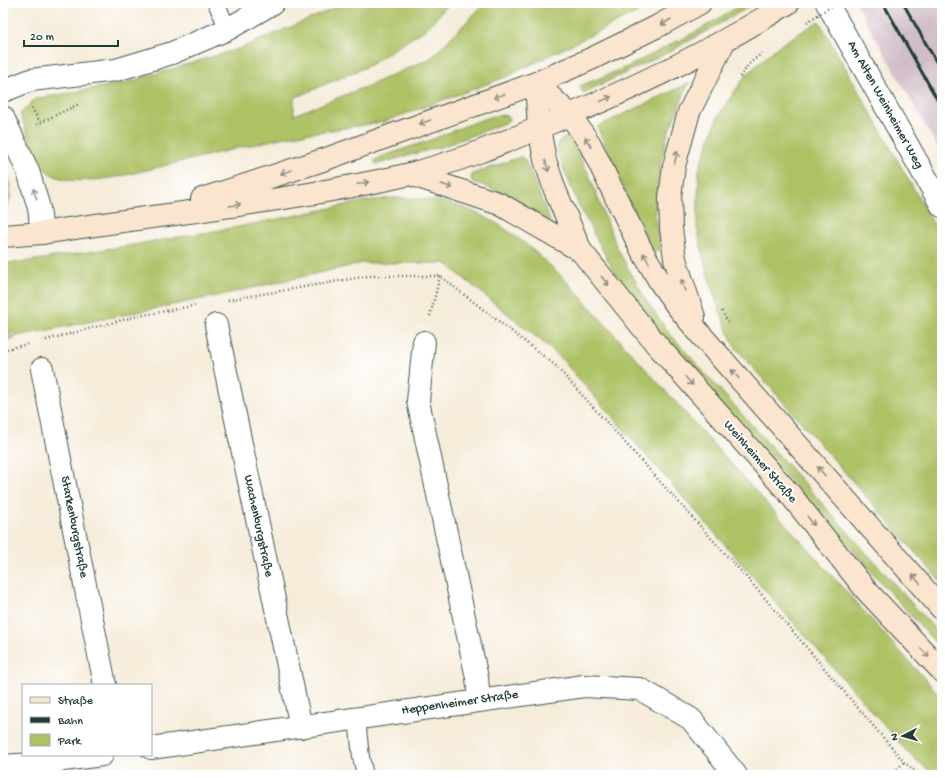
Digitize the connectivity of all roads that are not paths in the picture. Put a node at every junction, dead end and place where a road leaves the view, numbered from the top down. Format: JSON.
{"nodes":[{"id":1,"x":216,"y":3,"type":"edge"},
{"id":2,"x":273,"y":3,"type":"edge"},
{"id":3,"x":700,"y":3,"type":"edge"},
{"id":4,"x":788,"y":3,"type":"edge"},
{"id":5,"x":827,"y":3,"type":"edge"},
{"id":6,"x":228,"y":29,"type":"junction"},
{"id":7,"x":724,"y":42,"type":"junction"},
{"id":8,"x":536,"y":83,"type":"junction"},
{"id":9,"x":3,"y":91,"type":"edge"},
{"id":10,"x":570,"y":115,"type":"junction"},
{"id":11,"x":3,"y":117,"type":"edge"},
{"id":12,"x":539,"y":128,"type":"junction"},
{"id":13,"x":410,"y":174,"type":"junction"},
{"id":14,"x":942,"y":206,"type":"edge"},
{"id":15,"x":141,"y":218,"type":"junction"},
{"id":16,"x":42,"y":233,"type":"junction"},
{"id":17,"x":3,"y":236,"type":"edge"},
{"id":18,"x":581,"y":251,"type":"junction"},
{"id":19,"x":216,"y":325,"type":"dead end"},
{"id":20,"x":701,"y":335,"type":"junction"},
{"id":21,"x":424,"y":342,"type":"road end"},
{"id":22,"x":42,"y":369,"type":"dead end"},
{"id":23,"x":942,"y":609,"type":"edge"},
{"id":24,"x":942,"y":671,"type":"edge"},
{"id":25,"x":105,"y":684,"type":"edge"},
{"id":26,"x":479,"y":700,"type":"junction"},
{"id":27,"x":357,"y":719,"type":"junction"},
{"id":28,"x":301,"y":727,"type":"junction"},
{"id":29,"x":152,"y":748,"type":"edge"},
{"id":30,"x":94,"y":756,"type":"edge"},
{"id":31,"x":3,"y":766,"type":"edge"},
{"id":32,"x":365,"y":775,"type":"edge"},
{"id":33,"x":736,"y":775,"type":"edge"}],
"edges":[{"from":1,"to":6,"type":"lane"},
{"from":2,"to":6,"type":"street"},
{"from":3,"to":8,"type":"street","one_way":true},
{"from":4,"to":7,"type":"street"},
{"from":5,"to":14,"type":"street","name":"Am Alten Weinheimer Weg"},
{"from":6,"to":9,"type":"street"},
{"from":10,"to":7,"type":"street","one_way":true},
{"from":20,"to":7,"type":"street","one_way":true},
{"from":8,"to":10,"type":"street"},
{"from":8,"to":12,"type":"street","name":"Weinheimer Straße"},
{"from":8,"to":15,"type":"street","one_way":true},
{"from":10,"to":12,"type":"street"},
{"from":20,"to":10,"type":"street","one_way":true},
{"from":16,"to":11,"type":"street","one_way":true},
{"from":12,"to":13,"type":"street"},
{"from":12,"to":18,"type":"street","name":"Weinheimer Straße","one_way":true},
{"from":15,"to":13,"type":"street","one_way":true},
{"from":13,"to":18,"type":"street","name":"Weinheimer Straße","one_way":true},
{"from":15,"to":16,"type":"street"},
{"from":16,"to":17,"type":"street"},
{"from":18,"to":24,"type":"street","name":"Weinheimer Straße","one_way":true},
{"from":19,"to":28,"type":"street","name":"Wachenburgstraße"},
{"from":23,"to":20,"type":"street","one_way":true},
{"from":21,"to":26,"type":"street"},
{"from":22,"to":25,"type":"street","name":"Starkenburgstraße"},
{"from":26,"to":27,"type":"street","name":"Heppenheimer Straße"},
{"from":26,"to":33,"type":"street","name":"Heppenheimer Straße"},
{"from":27,"to":28,"type":"street","name":"Heppenheimer Straße"},
{"from":27,"to":32,"type":"lane"},
{"from":28,"to":29,"type":"street","name":"Heppenheimer Straße"},
{"from":30,"to":31,"type":"street"}]}
